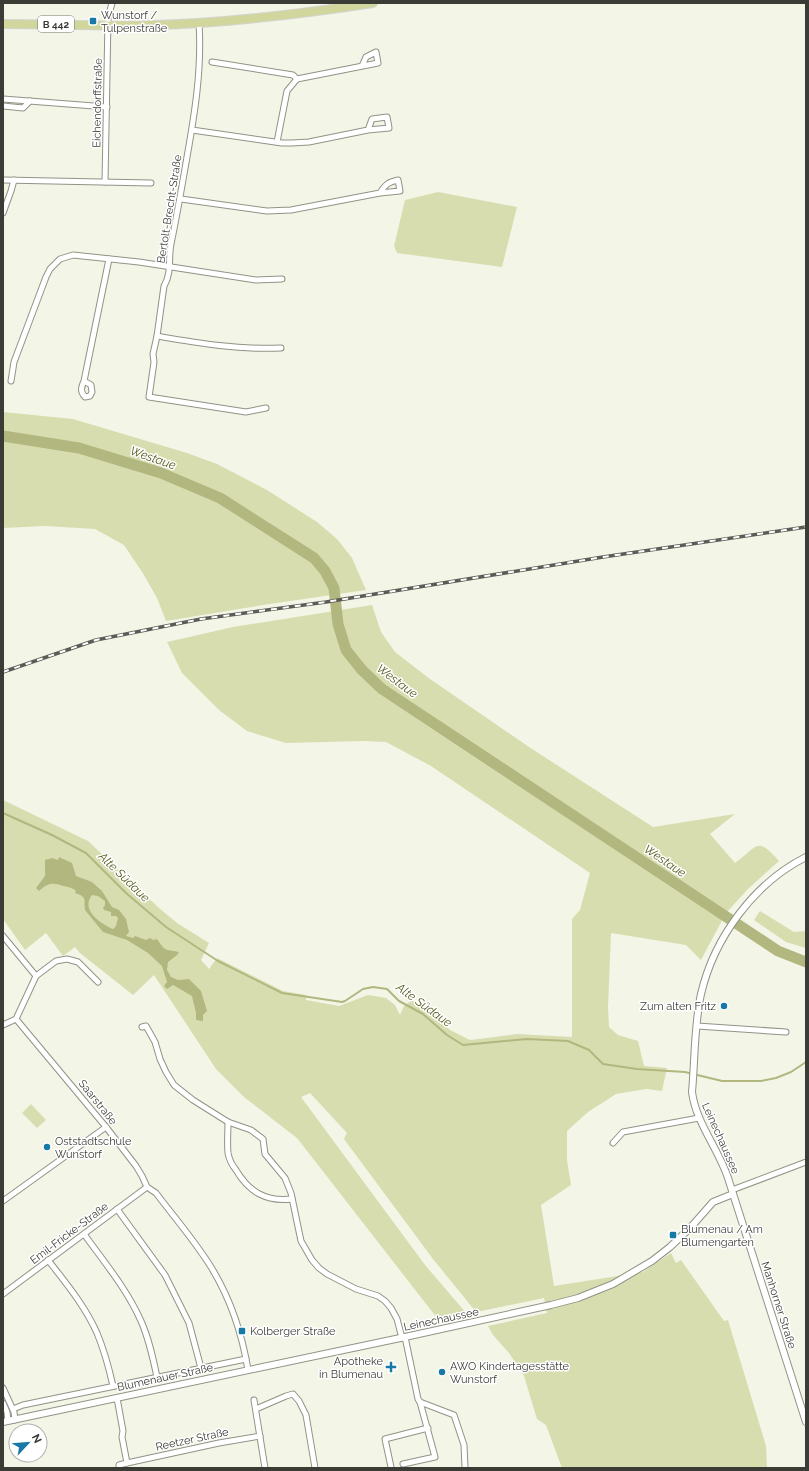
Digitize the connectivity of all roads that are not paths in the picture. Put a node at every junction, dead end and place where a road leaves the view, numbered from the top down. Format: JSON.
{"nodes":[{"id":1,"x":111,"y":3,"type":"edge"},
{"id":2,"x":373,"y":3,"type":"edge"},
{"id":3,"x":341,"y":5,"type":"edge"},
{"id":4,"x":199,"y":23,"type":"junction"},
{"id":5,"x":3,"y":24,"type":"edge"},
{"id":6,"x":108,"y":25,"type":"junction"},
{"id":7,"x":212,"y":62,"type":"dead end"},
{"id":8,"x":362,"y":66,"type":"dead end"},
{"id":9,"x":297,"y":79,"type":"junction"},
{"id":10,"x":3,"y":99,"type":"edge"},
{"id":11,"x":30,"y":101,"type":"junction"},
{"id":12,"x":3,"y":106,"type":"edge"},
{"id":13,"x":107,"y":107,"type":"junction"},
{"id":14,"x":192,"y":130,"type":"junction"},
{"id":15,"x":368,"y":130,"type":"dead end"},
{"id":16,"x":277,"y":142,"type":"junction"},
{"id":17,"x":3,"y":180,"type":"edge"},
{"id":18,"x":14,"y":180,"type":"junction"},
{"id":19,"x":105,"y":182,"type":"junction"},
{"id":20,"x":151,"y":183,"type":"dead end"},
{"id":21,"x":380,"y":193,"type":"dead end"},
{"id":22,"x":181,"y":199,"type":"junction"},
{"id":23,"x":3,"y":213,"type":"edge"},
{"id":24,"x":110,"y":259,"type":"junction"},
{"id":25,"x":170,"y":267,"type":"junction"},
{"id":26,"x":282,"y":279,"type":"dead end"},
{"id":27,"x":157,"y":336,"type":"junction"},
{"id":28,"x":281,"y":348,"type":"dead end"},
{"id":29,"x":11,"y":381,"type":"dead end"},
{"id":30,"x":84,"y":381,"type":"dead end"},
{"id":31,"x":266,"y":408,"type":"dead end"},
{"id":32,"x":806,"y":857,"type":"edge"},
{"id":33,"x":3,"y":936,"type":"edge"},
{"id":34,"x":36,"y":976,"type":"junction"},
{"id":35,"x":98,"y":982,"type":"dead end"},
{"id":36,"x":16,"y":1019,"type":"junction"},
{"id":37,"x":3,"y":1026,"type":"edge"},
{"id":38,"x":697,"y":1026,"type":"junction"},
{"id":39,"x":142,"y":1027,"type":"dead end"},
{"id":40,"x":786,"y":1032,"type":"dead end"},
{"id":41,"x":699,"y":1118,"type":"junction"},
{"id":42,"x":228,"y":1122,"type":"junction"},
{"id":43,"x":106,"y":1127,"type":"junction"},
{"id":44,"x":613,"y":1143,"type":"dead end"},
{"id":45,"x":806,"y":1162,"type":"edge"},
{"id":46,"x":147,"y":1187,"type":"junction"},
{"id":47,"x":732,"y":1192,"type":"junction"},
{"id":48,"x":292,"y":1199,"type":"junction"},
{"id":49,"x":3,"y":1201,"type":"edge"},
{"id":50,"x":117,"y":1209,"type":"junction"},
{"id":51,"x":84,"y":1234,"type":"junction"},
{"id":52,"x":48,"y":1260,"type":"junction"},
{"id":53,"x":3,"y":1294,"type":"edge"},
{"id":54,"x":403,"y":1338,"type":"junction"},
{"id":55,"x":332,"y":1353,"type":"joint"},
{"id":56,"x":246,"y":1359,"type":"junction"},
{"id":57,"x":201,"y":1368,"type":"junction"},
{"id":58,"x":248,"y":1370,"type":"junction"},
{"id":59,"x":157,"y":1377,"type":"junction"},
{"id":60,"x":113,"y":1386,"type":"junction"},
{"id":61,"x":3,"y":1388,"type":"edge"},
{"id":62,"x":117,"y":1398,"type":"junction"},
{"id":63,"x":254,"y":1400,"type":"dead end"},
{"id":64,"x":420,"y":1402,"type":"junction"},
{"id":65,"x":3,"y":1403,"type":"edge"},
{"id":66,"x":13,"y":1409,"type":"junction"},
{"id":67,"x":256,"y":1409,"type":"junction"},
{"id":68,"x":15,"y":1420,"type":"junction"},
{"id":69,"x":5,"y":1422,"type":"edge"},
{"id":70,"x":806,"y":1422,"type":"edge"},
{"id":71,"x":428,"y":1428,"type":"junction"},
{"id":72,"x":260,"y":1436,"type":"junction"},
{"id":73,"x":127,"y":1463,"type":"junction"},
{"id":74,"x":403,"y":1464,"type":"dead end"},
{"id":75,"x":392,"y":1467,"type":"edge"},
{"id":76,"x":119,"y":1468,"type":"edge"},
{"id":77,"x":265,"y":1468,"type":"edge"},
{"id":78,"x":315,"y":1468,"type":"edge"},
{"id":79,"x":465,"y":1468,"type":"edge"}],
"edges":[{"from":1,"to":6,"type":"street","name":"Eichendorffstraße"},
{"from":2,"to":3,"type":"main road","number":"B 442"},
{"from":3,"to":4,"type":"main road","number":"B 442"},
{"from":4,"to":6,"type":"main road","number":"B 442"},
{"from":4,"to":14,"type":"street","name":"Bertolt-Brecht-Straße"},
{"from":5,"to":6,"type":"main road","number":"B 442"},
{"from":6,"to":13,"type":"street","name":"Eichendorffstraße"},
{"from":7,"to":9,"type":"street"},
{"from":8,"to":9,"type":"street"},
{"from":9,"to":16,"type":"street"},
{"from":10,"to":11,"type":"street"},
{"from":11,"to":12,"type":"street"},
{"from":11,"to":13,"type":"street"},
{"from":13,"to":19,"type":"street","name":"Eichendorffstraße"},
{"from":14,"to":16,"type":"street"},
{"from":14,"to":22,"type":"street","name":"Bertolt-Brecht-Straße"},
{"from":15,"to":16,"type":"street"},
{"from":17,"to":18,"type":"street"},
{"from":18,"to":19,"type":"street"},
{"from":18,"to":23,"type":"street"},
{"from":19,"to":20,"type":"street"},
{"from":21,"to":22,"type":"street"},
{"from":22,"to":25,"type":"street","name":"Bertolt-Brecht-Straße"},
{"from":24,"to":25,"type":"street"},
{"from":24,"to":29,"type":"street"},
{"from":24,"to":30,"type":"street"},
{"from":25,"to":26,"type":"street"},
{"from":25,"to":27,"type":"street","name":"Bertolt-Brecht-Straße"},
{"from":27,"to":28,"type":"street"},
{"from":27,"to":31,"type":"street","name":"Bertolt-Brecht-Straße"},
{"from":32,"to":38,"type":"street","name":"Leinechaussee"},
{"from":33,"to":34,"type":"street"},
{"from":34,"to":35,"type":"street"},
{"from":34,"to":36,"type":"street"},
{"from":36,"to":37,"type":"street"},
{"from":36,"to":43,"type":"street","name":"Saarstraße"},
{"from":38,"to":40,"type":"street"},
{"from":38,"to":41,"type":"street","name":"Leinechaussee"},
{"from":39,"to":42,"type":"street"},
{"from":41,"to":44,"type":"street"},
{"from":41,"to":47,"type":"street","name":"Leinechaussee"},
{"from":42,"to":48,"type":"street"},
{"from":42,"to":48,"type":"street"},
{"from":43,"to":46,"type":"street","name":"Saarstraße"},
{"from":43,"to":49,"type":"street"},
{"from":45,"to":47,"type":"street"},
{"from":46,"to":50,"type":"street","name":"Emil-Fricke-Straße"},
{"from":46,"to":56,"type":"street","name":"Saarstraße"},
{"from":47,"to":54,"type":"street","name":"Leinechaussee"},
{"from":47,"to":70,"type":"street","name":"Manhorner Straße"},
{"from":48,"to":54,"type":"street"},
{"from":50,"to":51,"type":"street","name":"Emil-Fricke-Straße"},
{"from":50,"to":57,"type":"street"},
{"from":51,"to":52,"type":"street","name":"Emil-Fricke-Straße"},
{"from":51,"to":59,"type":"street"},
{"from":52,"to":53,"type":"street","name":"Emil-Fricke-Straße"},
{"from":52,"to":60,"type":"street"},
{"from":54,"to":55,"type":"street","name":"Leinechaussee"},
{"from":54,"to":64,"type":"street"},
{"from":55,"to":58,"type":"street","name":"Blumenauer Straße"},
{"from":56,"to":57,"type":"street","name":"Blumenauer Straße"},
{"from":56,"to":58,"type":"street","name":"Saarstraße"},
{"from":57,"to":59,"type":"street","name":"Blumenauer Straße"},
{"from":58,"to":62,"type":"street","name":"Blumenauer Straße"},
{"from":59,"to":60,"type":"street","name":"Blumenauer Straße"},
{"from":60,"to":66,"type":"street","name":"Blumenauer Straße"},
{"from":61,"to":66,"type":"street"},
{"from":62,"to":68,"type":"street","name":"Blumenauer Straße"},
{"from":62,"to":73,"type":"street"},
{"from":63,"to":67,"type":"street"},
{"from":64,"to":71,"type":"street"},
{"from":64,"to":79,"type":"street"},
{"from":65,"to":69,"type":"street"},
{"from":66,"to":68,"type":"street"},
{"from":67,"to":72,"type":"street"},
{"from":67,"to":78,"type":"street"},
{"from":68,"to":69,"type":"street","name":"Blumenauer Straße"},
{"from":71,"to":74,"type":"street"},
{"from":71,"to":75,"type":"street"},
{"from":72,"to":73,"type":"street","name":"Reetzer Straße"},
{"from":72,"to":77,"type":"street"},
{"from":73,"to":76,"type":"street","name":"Reetzer Straße"}]}
